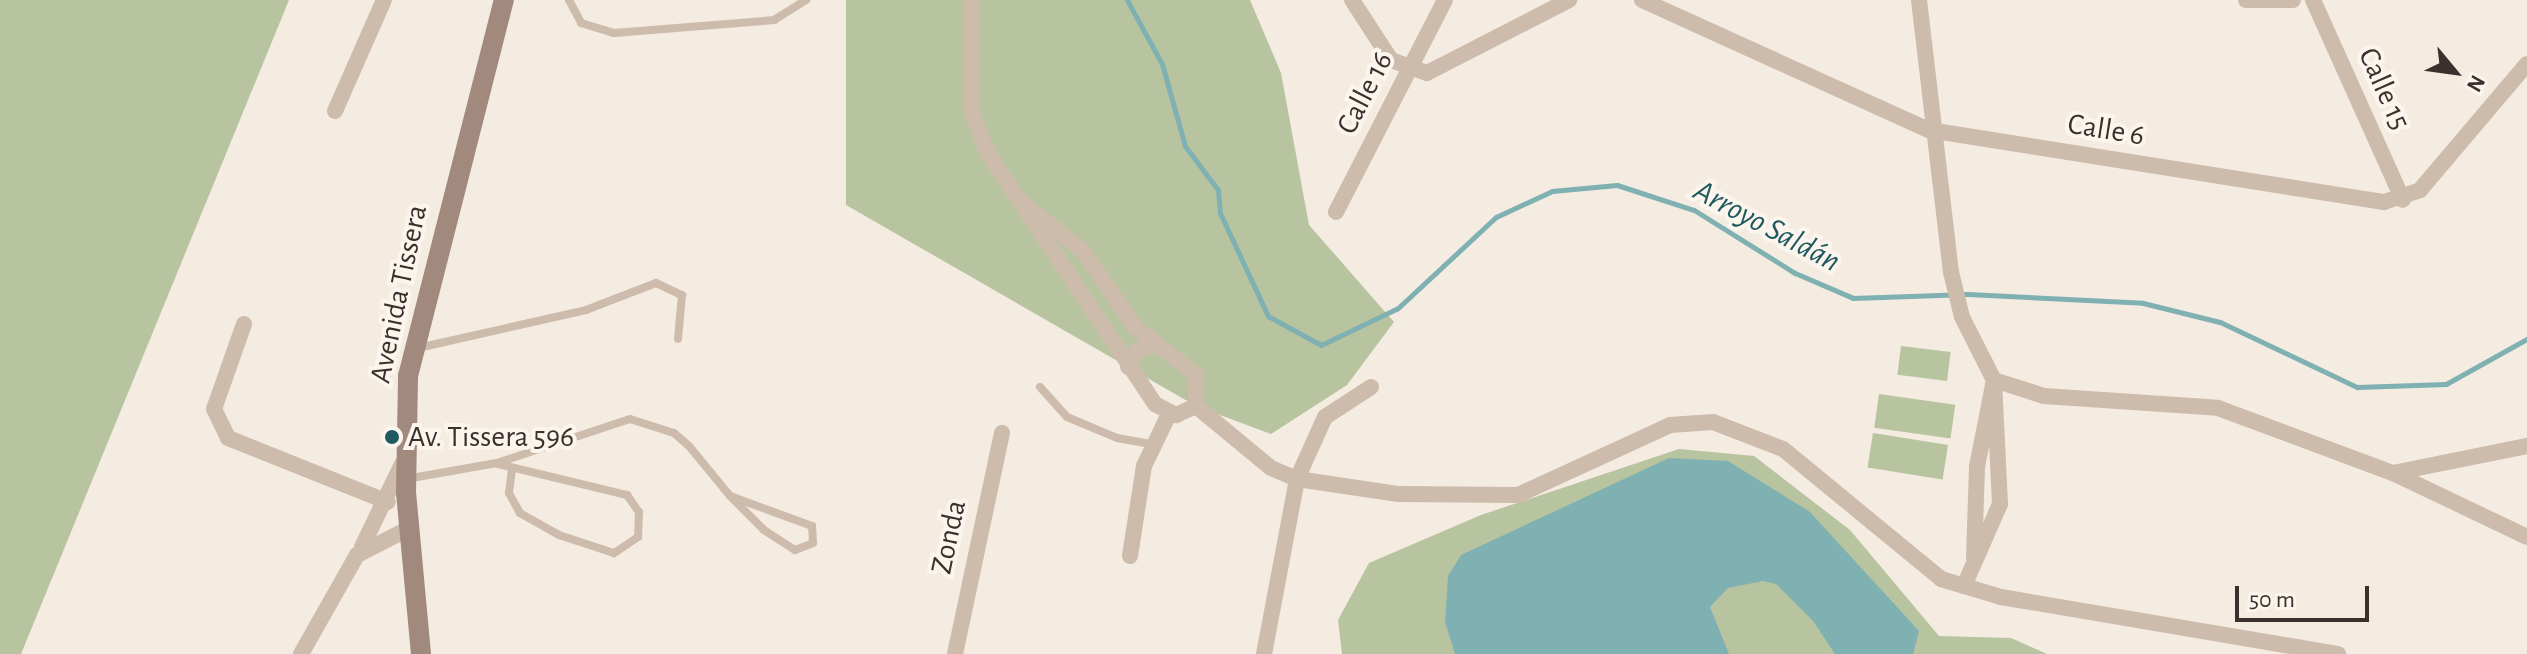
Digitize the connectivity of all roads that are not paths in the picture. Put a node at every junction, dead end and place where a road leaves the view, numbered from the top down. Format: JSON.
{"nodes":[{"id":1,"x":384,"y":0,"type":"edge"},
{"id":2,"x":504,"y":0,"type":"edge"},
{"id":3,"x":569,"y":0,"type":"edge"},
{"id":4,"x":806,"y":0,"type":"edge"},
{"id":5,"x":972,"y":0,"type":"edge"},
{"id":6,"x":1352,"y":0,"type":"edge"},
{"id":7,"x":1445,"y":0,"type":"edge"},
{"id":8,"x":1569,"y":0,"type":"edge"},
{"id":9,"x":1642,"y":0,"type":"edge"},
{"id":10,"x":1919,"y":0,"type":"edge"},
{"id":11,"x":2246,"y":0,"type":"edge"},
{"id":12,"x":2293,"y":0,"type":"edge"},
{"id":13,"x":2313,"y":0,"type":"edge"},
{"id":14,"x":2527,"y":64,"type":"edge"},
{"id":15,"x":1407,"y":71,"type":"junction"},
{"id":16,"x":335,"y":111,"type":"dead end"},
{"id":17,"x":1929,"y":130,"type":"junction"},
{"id":18,"x":2403,"y":200,"type":"junction"},
{"id":19,"x":1026,"y":206,"type":"junction"},
{"id":20,"x":1336,"y":212,"type":"dead end"},
{"id":21,"x":244,"y":324,"type":"dead end"},
{"id":22,"x":678,"y":339,"type":"dead end"},
{"id":23,"x":1154,"y":344,"type":"junction"},
{"id":24,"x":413,"y":348,"type":"junction"},
{"id":25,"x":1128,"y":367,"type":"junction"},
{"id":26,"x":1994,"y":380,"type":"junction"},
{"id":27,"x":1040,"y":387,"type":"dead end"},
{"id":28,"x":1371,"y":387,"type":"dead end"},
{"id":29,"x":1196,"y":406,"type":"junction"},
{"id":30,"x":1170,"y":412,"type":"junction"},
{"id":31,"x":1002,"y":433,"type":"dead end"},
{"id":32,"x":1152,"y":444,"type":"junction"},
{"id":33,"x":2527,"y":446,"type":"edge"},
{"id":34,"x":406,"y":451,"type":"junction"},
{"id":35,"x":497,"y":463,"type":"junction"},
{"id":36,"x":512,"y":468,"type":"junction"},
{"id":37,"x":2393,"y":473,"type":"junction"},
{"id":38,"x":406,"y":479,"type":"junction"},
{"id":39,"x":1297,"y":479,"type":"junction"},
{"id":40,"x":730,"y":496,"type":"junction"},
{"id":41,"x":388,"y":502,"type":"junction"},
{"id":42,"x":410,"y":528,"type":"junction"},
{"id":43,"x":2527,"y":537,"type":"edge"},
{"id":44,"x":357,"y":555,"type":"junction"},
{"id":45,"x":1130,"y":556,"type":"dead end"},
{"id":46,"x":1974,"y":557,"type":"junction"},
{"id":47,"x":1964,"y":586,"type":"junction"},
{"id":48,"x":2272,"y":647,"type":"edge"},
{"id":49,"x":301,"y":654,"type":"edge"},
{"id":50,"x":421,"y":654,"type":"edge"},
{"id":51,"x":955,"y":654,"type":"edge"},
{"id":52,"x":1264,"y":654,"type":"edge"},
{"id":53,"x":2338,"y":654,"type":"edge"}],
"edges":[{"from":1,"to":16,"type":"street"},
{"from":2,"to":24,"type":"main road","name":"Avenida Tissera"},
{"from":3,"to":4,"type":"lane"},
{"from":5,"to":19,"type":"street"},
{"from":6,"to":15,"type":"street"},
{"from":7,"to":15,"type":"street","name":"Calle 16"},
{"from":8,"to":15,"type":"street"},
{"from":9,"to":17,"type":"street","name":"Calle 6"},
{"from":10,"to":17,"type":"street"},
{"from":11,"to":12,"type":"street"},
{"from":13,"to":18,"type":"street","name":"Calle 15"},
{"from":14,"to":18,"type":"street"},
{"from":15,"to":20,"type":"street","name":"Calle 16"},
{"from":17,"to":18,"type":"street","name":"Calle 6"},
{"from":17,"to":26,"type":"street"},
{"from":19,"to":23,"type":"street"},
{"from":19,"to":25,"type":"street"},
{"from":21,"to":41,"type":"street"},
{"from":22,"to":24,"type":"lane"},
{"from":23,"to":25,"type":"street"},
{"from":23,"to":29,"type":"street"},
{"from":24,"to":34,"type":"main road","name":"Avenida Tissera"},
{"from":25,"to":30,"type":"street"},
{"from":26,"to":37,"type":"street"},
{"from":26,"to":46,"type":"street"},
{"from":26,"to":46,"type":"street"},
{"from":27,"to":32,"type":"lane"},
{"from":28,"to":39,"type":"street"},
{"from":29,"to":30,"type":"street"},
{"from":29,"to":39,"type":"street"},
{"from":30,"to":32,"type":"street"},
{"from":31,"to":51,"type":"street","name":"Zonda"},
{"from":32,"to":45,"type":"street"},
{"from":33,"to":37,"type":"street"},
{"from":34,"to":38,"type":"main road","name":"Avenida Tissera"},
{"from":34,"to":41,"type":"street"},
{"from":35,"to":36,"type":"lane"},
{"from":35,"to":38,"type":"lane"},
{"from":35,"to":40,"type":"lane"},
{"from":36,"to":36,"type":"lane"},
{"from":37,"to":43,"type":"street"},
{"from":38,"to":42,"type":"main road","name":"Avenida Tissera"},
{"from":39,"to":47,"type":"street"},
{"from":39,"to":52,"type":"street"},
{"from":40,"to":40,"type":"lane"},
{"from":41,"to":44,"type":"street"},
{"from":42,"to":44,"type":"street"},
{"from":42,"to":50,"type":"main road","name":"Avenida Tissera"},
{"from":44,"to":49,"type":"street"},
{"from":46,"to":47,"type":"street"},
{"from":47,"to":48,"type":"street"},
{"from":48,"to":53,"type":"street"}]}
